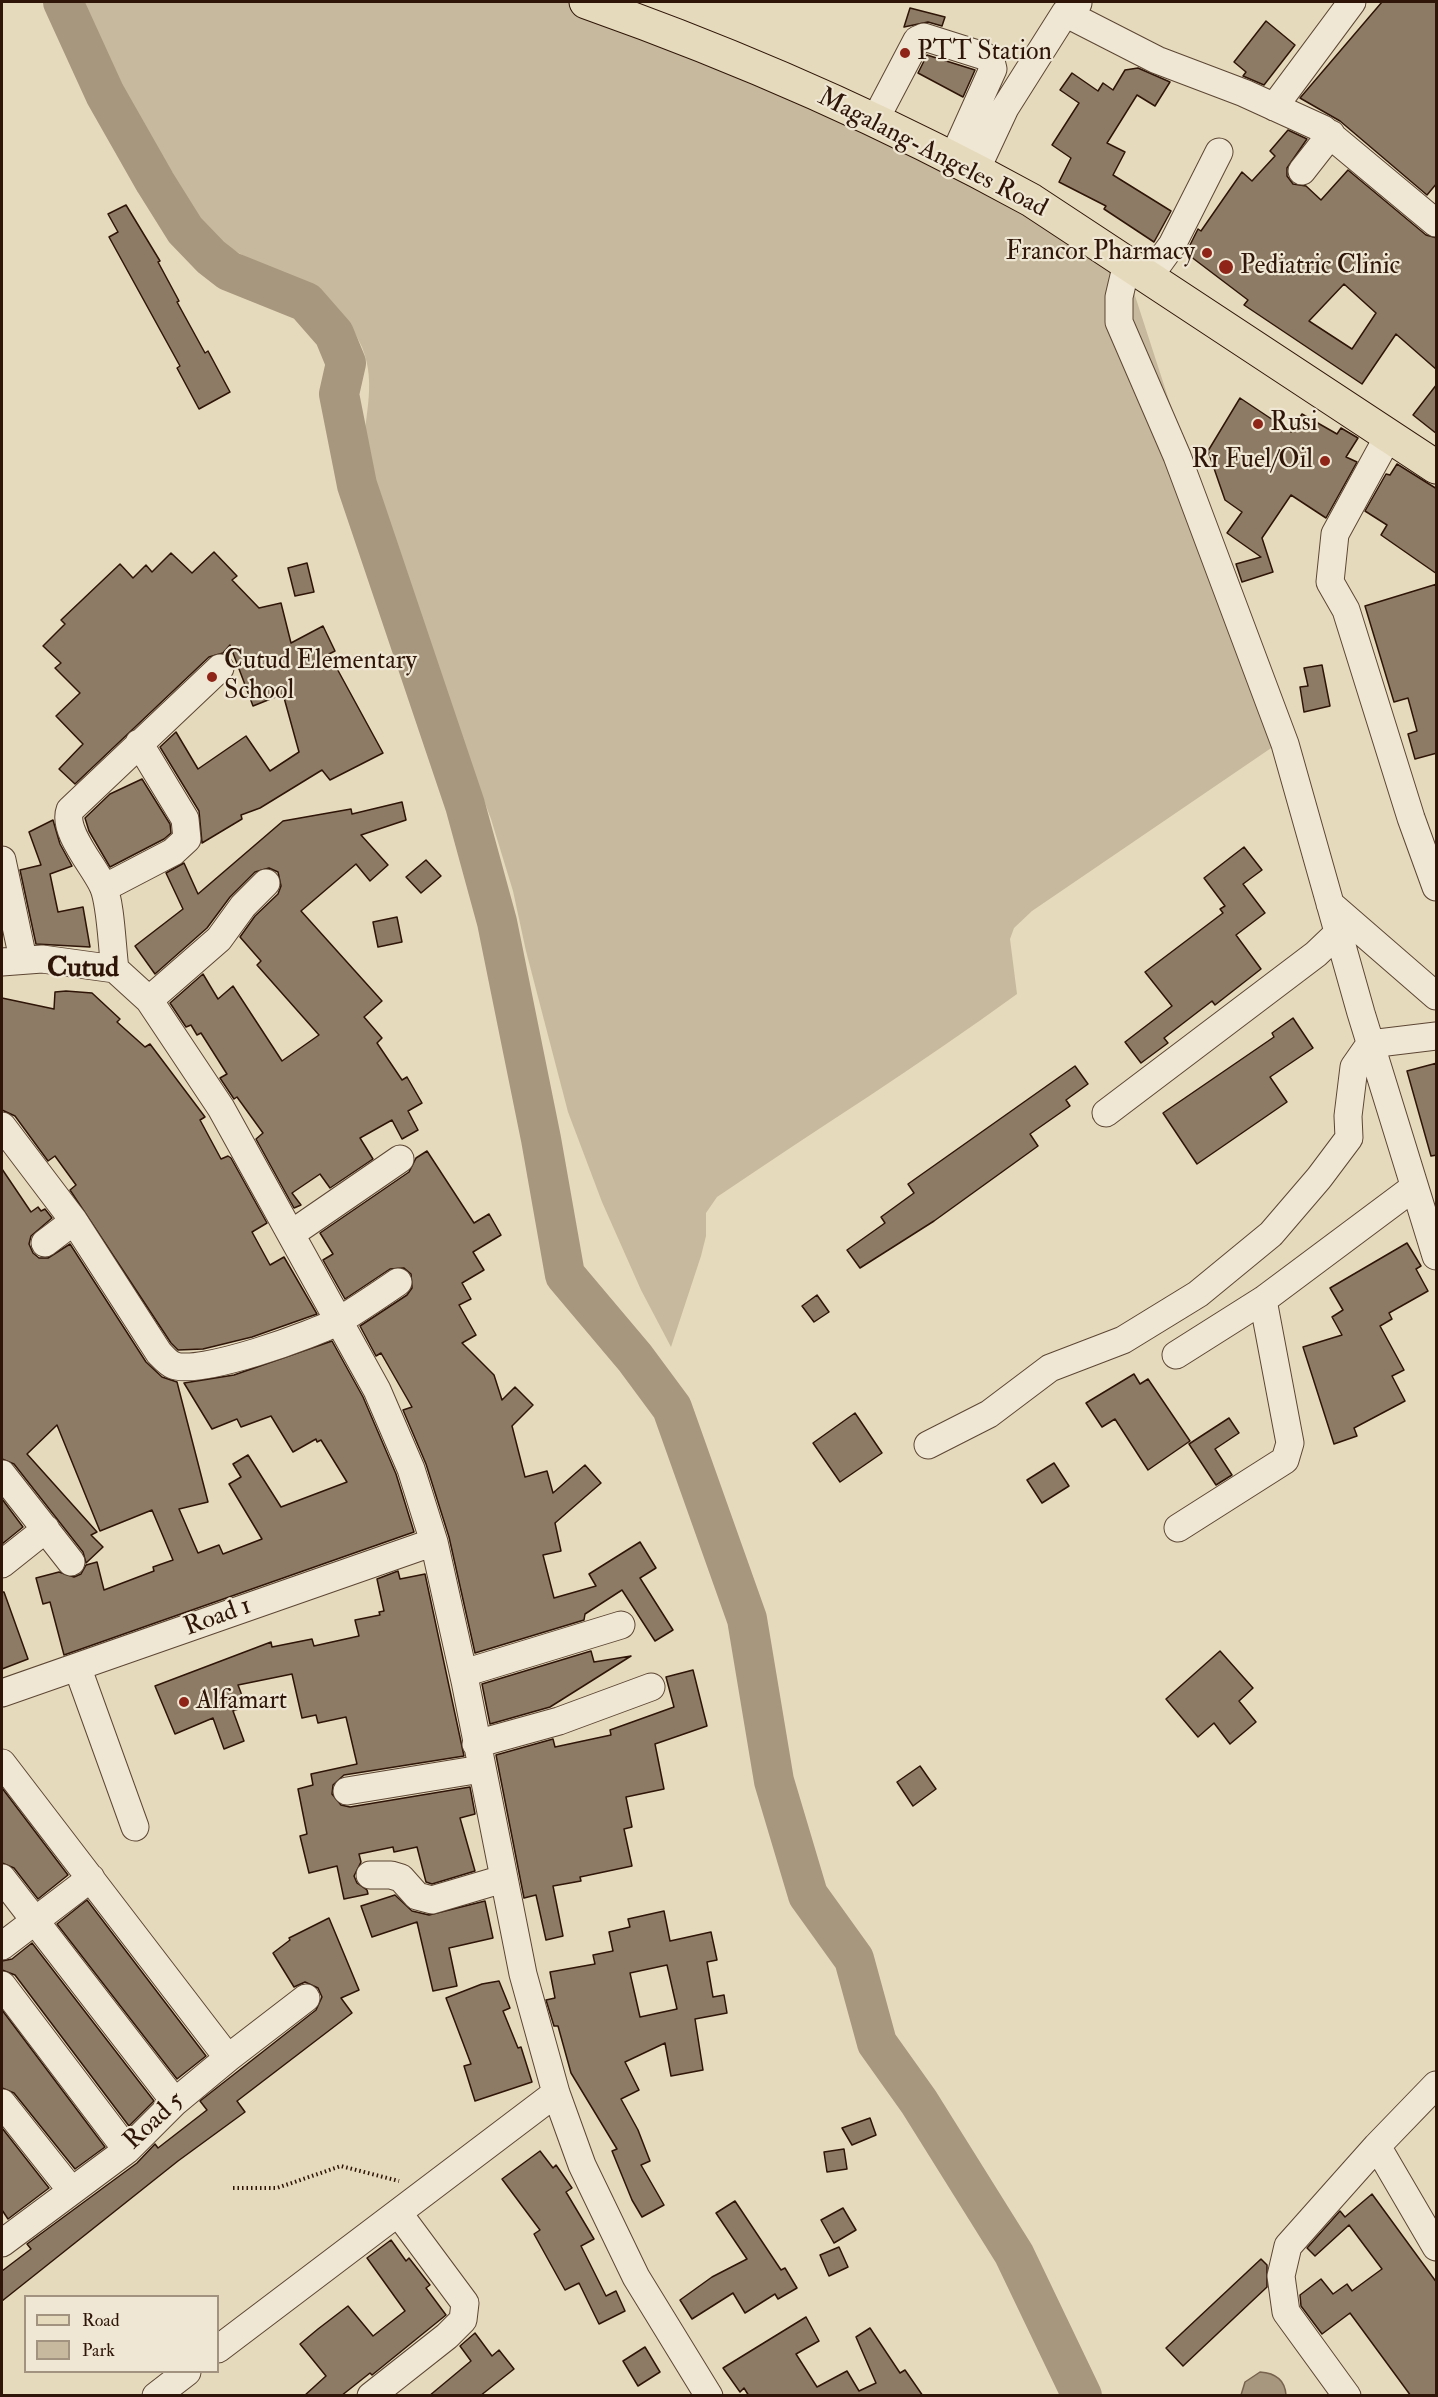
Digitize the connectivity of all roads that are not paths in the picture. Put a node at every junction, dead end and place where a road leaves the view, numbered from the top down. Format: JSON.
{"nodes":[{"id":1,"x":586,"y":2,"type":"edge"},
{"id":2,"x":1352,"y":2,"type":"edge"},
{"id":3,"x":1073,"y":7,"type":"edge"},
{"id":4,"x":1274,"y":108,"type":"junction"},
{"id":5,"x":875,"y":120,"type":"junction"},
{"id":6,"x":1331,"y":134,"type":"junction"},
{"id":7,"x":1219,"y":152,"type":"dead end"},
{"id":8,"x":964,"y":164,"type":"junction"},
{"id":9,"x":1302,"y":171,"type":"dead end"},
{"id":10,"x":1437,"y":223,"type":"edge"},
{"id":11,"x":1138,"y":270,"type":"junction"},
{"id":12,"x":1389,"y":435,"type":"junction"},
{"id":13,"x":1437,"y":466,"type":"edge"},
{"id":14,"x":220,"y":668,"type":"dead end"},
{"id":15,"x":139,"y":743,"type":"junction"},
{"id":16,"x":2,"y":860,"type":"edge"},
{"id":17,"x":266,"y":884,"type":"dead end"},
{"id":18,"x":1437,"y":887,"type":"edge"},
{"id":19,"x":104,"y":888,"type":"junction"},
{"id":20,"x":1330,"y":904,"type":"junction"},
{"id":21,"x":1338,"y":933,"type":"junction"},
{"id":22,"x":12,"y":961,"type":"edge"},
{"id":23,"x":115,"y":969,"type":"junction"},
{"id":24,"x":1437,"y":996,"type":"edge"},
{"id":25,"x":149,"y":1000,"type":"junction"},
{"id":26,"x":1437,"y":1036,"type":"edge"},
{"id":27,"x":1370,"y":1044,"type":"junction"},
{"id":28,"x":1106,"y":1113,"type":"dead end"},
{"id":29,"x":2,"y":1126,"type":"edge"},
{"id":30,"x":400,"y":1159,"type":"dead end"},
{"id":31,"x":1413,"y":1188,"type":"junction"},
{"id":32,"x":74,"y":1221,"type":"junction"},
{"id":33,"x":291,"y":1234,"type":"junction"},
{"id":34,"x":45,"y":1243,"type":"dead end"},
{"id":35,"x":1437,"y":1256,"type":"edge"},
{"id":36,"x":398,"y":1282,"type":"dead end"},
{"id":37,"x":1263,"y":1300,"type":"junction"},
{"id":38,"x":338,"y":1321,"type":"junction"},
{"id":39,"x":1176,"y":1355,"type":"dead end"},
{"id":40,"x":928,"y":1445,"type":"dead end"},
{"id":41,"x":2,"y":1478,"type":"edge"},
{"id":42,"x":1178,"y":1528,"type":"dead end"},
{"id":43,"x":46,"y":1529,"type":"junction"},
{"id":44,"x":434,"y":1542,"type":"junction"},
{"id":45,"x":71,"y":1562,"type":"dead end"},
{"id":46,"x":2,"y":1564,"type":"edge"},
{"id":47,"x":621,"y":1624,"type":"dead end"},
{"id":48,"x":78,"y":1669,"type":"junction"},
{"id":49,"x":464,"y":1673,"type":"junction"},
{"id":50,"x":651,"y":1687,"type":"dead end"},
{"id":51,"x":2,"y":1693,"type":"edge"},
{"id":52,"x":478,"y":1756,"type":"junction"},
{"id":53,"x":2,"y":1763,"type":"edge"},
{"id":54,"x":347,"y":1791,"type":"dead end"},
{"id":55,"x":135,"y":1827,"type":"dead end"},
{"id":56,"x":370,"y":1875,"type":"dead end"},
{"id":57,"x":2,"y":1878,"type":"edge"},
{"id":58,"x":91,"y":1878,"type":"junction"},
{"id":59,"x":503,"y":1879,"type":"junction"},
{"id":60,"x":35,"y":1921,"type":"junction"},
{"id":61,"x":2,"y":1946,"type":"edge"},
{"id":62,"x":2,"y":1984,"type":"edge"},
{"id":63,"x":306,"y":1998,"type":"dead end"},
{"id":64,"x":228,"y":2058,"type":"junction"},
{"id":65,"x":1437,"y":2085,"type":"edge"},
{"id":66,"x":556,"y":2093,"type":"junction"},
{"id":67,"x":175,"y":2102,"type":"junction"},
{"id":68,"x":2,"y":2103,"type":"edge"},
{"id":69,"x":1377,"y":2146,"type":"junction"},
{"id":70,"x":127,"y":2150,"type":"junction"},
{"id":71,"x":71,"y":2190,"type":"junction"},
{"id":72,"x":399,"y":2214,"type":"junction"},
{"id":73,"x":6,"y":2230,"type":"edge"},
{"id":74,"x":1437,"y":2247,"type":"edge"},
{"id":75,"x":219,"y":2348,"type":"edge"},
{"id":76,"x":186,"y":2373,"type":"edge"},
{"id":77,"x":156,"y":2396,"type":"edge"},
{"id":78,"x":371,"y":2396,"type":"edge"},
{"id":79,"x":709,"y":2396,"type":"edge"},
{"id":80,"x":1347,"y":2396,"type":"edge"}],
"edges":[{"from":1,"to":5,"type":"main road","name":"Magalang-Angeles Road"},
{"from":2,"to":4,"type":"street"},
{"from":3,"to":4,"type":"street"},
{"from":3,"to":8,"type":"street"},
{"from":4,"to":6,"type":"street"},
{"from":5,"to":8,"type":"main road","name":"Magalang-Angeles Road"},
{"from":5,"to":8,"type":"street"},
{"from":6,"to":9,"type":"street"},
{"from":6,"to":10,"type":"street"},
{"from":7,"to":11,"type":"street"},
{"from":8,"to":11,"type":"main road","name":"Magalang-Angeles Road"},
{"from":11,"to":12,"type":"main road","name":"Magalang-Angeles Road"},
{"from":11,"to":20,"type":"street"},
{"from":12,"to":13,"type":"main road","name":"Magalang-Angeles Road"},
{"from":12,"to":18,"type":"street"},
{"from":14,"to":15,"type":"street"},
{"from":15,"to":19,"type":"street"},
{"from":15,"to":19,"type":"street"},
{"from":16,"to":22,"type":"street"},
{"from":17,"to":25,"type":"street"},
{"from":19,"to":23,"type":"street"},
{"from":20,"to":21,"type":"street"},
{"from":20,"to":24,"type":"street"},
{"from":21,"to":27,"type":"street"},
{"from":21,"to":28,"type":"street"},
{"from":22,"to":23,"type":"street"},
{"from":23,"to":25,"type":"street"},
{"from":25,"to":33,"type":"street"},
{"from":26,"to":27,"type":"street"},
{"from":27,"to":31,"type":"street"},
{"from":27,"to":40,"type":"street"},
{"from":29,"to":32,"type":"street"},
{"from":30,"to":33,"type":"street"},
{"from":31,"to":35,"type":"street"},
{"from":31,"to":37,"type":"street"},
{"from":32,"to":34,"type":"street"},
{"from":32,"to":38,"type":"street"},
{"from":33,"to":38,"type":"street"},
{"from":36,"to":38,"type":"street"},
{"from":37,"to":39,"type":"street"},
{"from":37,"to":42,"type":"street"},
{"from":38,"to":44,"type":"street"},
{"from":41,"to":43,"type":"street"},
{"from":43,"to":45,"type":"street"},
{"from":43,"to":46,"type":"street"},
{"from":44,"to":48,"type":"street","name":"Road 1"},
{"from":44,"to":49,"type":"street"},
{"from":47,"to":49,"type":"street"},
{"from":48,"to":51,"type":"street","name":"Road 1"},
{"from":48,"to":55,"type":"street"},
{"from":49,"to":52,"type":"street"},
{"from":50,"to":52,"type":"street"},
{"from":52,"to":54,"type":"street"},
{"from":52,"to":59,"type":"street"},
{"from":53,"to":58,"type":"street"},
{"from":56,"to":59,"type":"street"},
{"from":57,"to":60,"type":"street"},
{"from":58,"to":60,"type":"street"},
{"from":58,"to":64,"type":"street"},
{"from":59,"to":66,"type":"street"},
{"from":60,"to":61,"type":"street"},
{"from":60,"to":67,"type":"street"},
{"from":62,"to":70,"type":"street"},
{"from":63,"to":64,"type":"street","name":"Road 5"},
{"from":64,"to":67,"type":"street","name":"Road 5"},
{"from":65,"to":69,"type":"street"},
{"from":66,"to":72,"type":"street"},
{"from":66,"to":79,"type":"street"},
{"from":67,"to":70,"type":"street","name":"Road 5"},
{"from":68,"to":71,"type":"street"},
{"from":69,"to":74,"type":"street"},
{"from":69,"to":80,"type":"street"},
{"from":70,"to":71,"type":"street","name":"Road 5"},
{"from":71,"to":73,"type":"street","name":"Road 5"},
{"from":72,"to":75,"type":"street"},
{"from":72,"to":78,"type":"street"},
{"from":76,"to":77,"type":"street"}]}
